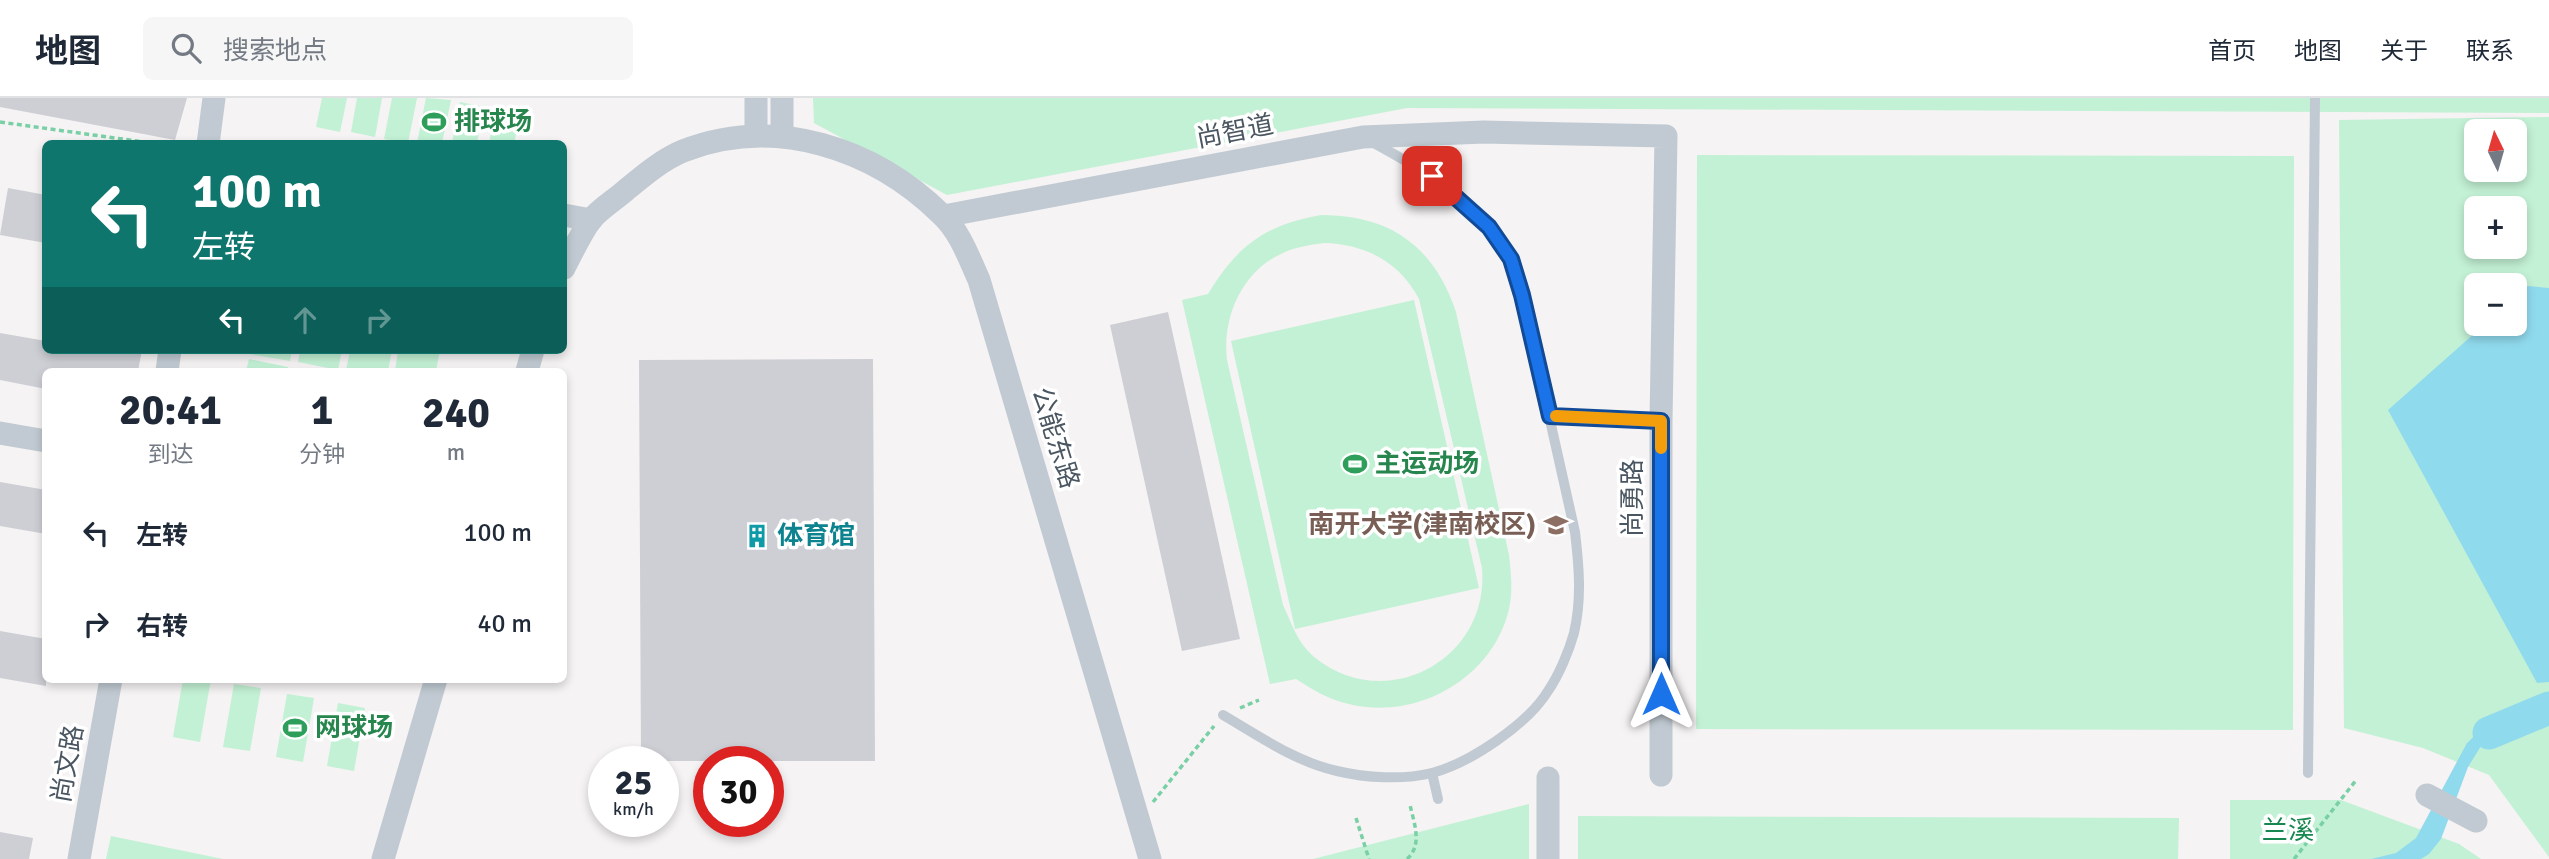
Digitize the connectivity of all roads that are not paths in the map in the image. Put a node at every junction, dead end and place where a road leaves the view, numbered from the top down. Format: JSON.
{"nodes":[{"id":1,"x":214,"y":98,"type":"edge"},
{"id":2,"x":756,"y":98,"type":"edge"},
{"id":3,"x":782,"y":98,"type":"edge"},
{"id":4,"x":2315,"y":98,"type":"edge"},
{"id":5,"x":756,"y":135,"type":"junction"},
{"id":6,"x":782,"y":136,"type":"junction"},
{"id":7,"x":1666,"y":136,"type":"joint"},
{"id":8,"x":1363,"y":137,"type":"junction"},
{"id":9,"x":209,"y":140,"type":"edge"},
{"id":10,"x":567,"y":216,"type":"edge"},
{"id":11,"x":944,"y":216,"type":"junction"},
{"id":12,"x":591,"y":220,"type":"junction"},
{"id":13,"x":567,"y":263,"type":"edge"},
{"id":14,"x":1550,"y":416,"type":"junction"},
{"id":15,"x":1661,"y":421,"type":"junction"},
{"id":16,"x":0,"y":433,"type":"edge"},
{"id":17,"x":42,"y":440,"type":"edge"},
{"id":18,"x":110,"y":683,"type":"edge"},
{"id":19,"x":435,"y":683,"type":"edge"},
{"id":20,"x":1223,"y":715,"type":"road end"},
{"id":21,"x":1432,"y":773,"type":"junction"},
{"id":22,"x":2308,"y":773,"type":"dead end"},
{"id":23,"x":1661,"y":775,"type":"dead end"},
{"id":24,"x":1548,"y":778,"type":"dead end"},
{"id":25,"x":2427,"y":794,"type":"dead end"},
{"id":26,"x":1438,"y":799,"type":"dead end"},
{"id":27,"x":2476,"y":821,"type":"dead end"},
{"id":28,"x":79,"y":859,"type":"edge"},
{"id":29,"x":383,"y":859,"type":"edge"},
{"id":30,"x":1150,"y":859,"type":"edge"},
{"id":31,"x":1548,"y":859,"type":"edge"}],
"edges":[{"from":1,"to":9,"type":"street"},
{"from":2,"to":5,"type":"street"},
{"from":3,"to":6,"type":"street"},
{"from":4,"to":22,"type":"lane"},
{"from":5,"to":6,"type":"street","name":"公能东路"},
{"from":5,"to":12,"type":"street","name":"公能东路"},
{"from":6,"to":11,"type":"street","name":"公能东路"},
{"from":7,"to":8,"type":"street","name":"尚智道"},
{"from":7,"to":15,"type":"street","name":"尚勇路"},
{"from":8,"to":11,"type":"street","name":"尚智道"},
{"from":8,"to":14,"type":"lane"},
{"from":10,"to":12,"type":"street"},
{"from":11,"to":30,"type":"street","name":"公能东路"},
{"from":12,"to":13,"type":"street","name":"公能东路"},
{"from":14,"to":15,"type":"lane"},
{"from":14,"to":21,"type":"lane"},
{"from":15,"to":23,"type":"street","name":"尚勇路"},
{"from":16,"to":17,"type":"street"},
{"from":18,"to":28,"type":"street","name":"尚文路"},
{"from":19,"to":29,"type":"street"},
{"from":20,"to":21,"type":"lane"},
{"from":21,"to":26,"type":"lane"},
{"from":24,"to":31,"type":"street"},
{"from":25,"to":27,"type":"street"}]}
